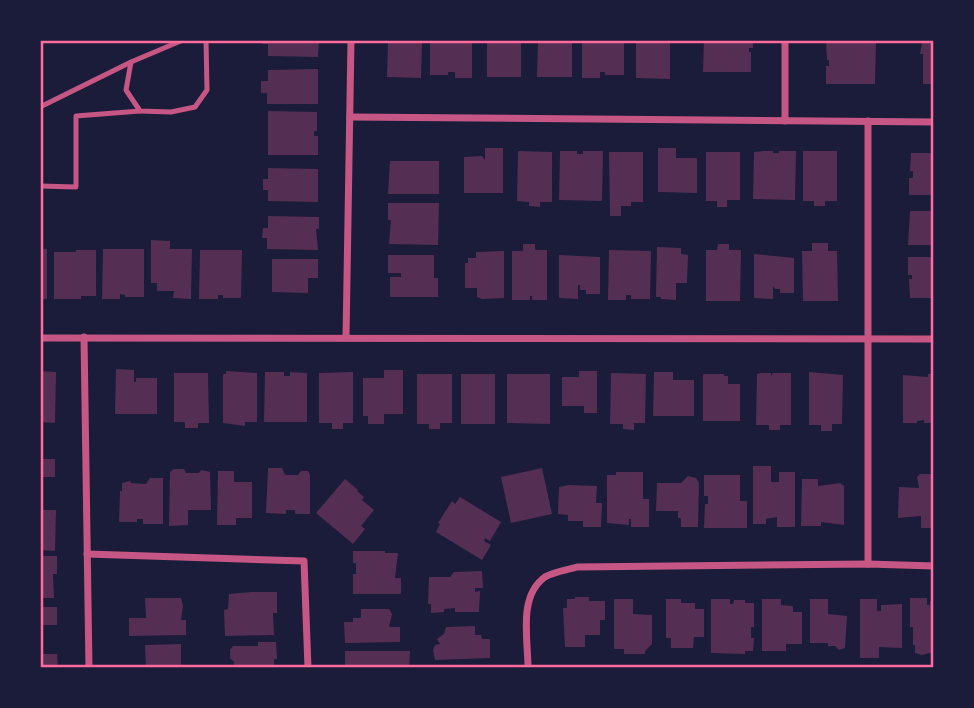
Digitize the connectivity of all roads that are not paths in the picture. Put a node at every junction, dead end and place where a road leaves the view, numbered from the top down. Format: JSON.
{"nodes":[{"id":1,"x":183,"y":40,"type":"edge"},
{"id":2,"x":206,"y":40,"type":"edge"},
{"id":3,"x":351,"y":40,"type":"edge"},
{"id":4,"x":785,"y":40,"type":"edge"},
{"id":5,"x":131,"y":62,"type":"junction"},
{"id":6,"x":40,"y":107,"type":"edge"},
{"id":7,"x":140,"y":111,"type":"junction"},
{"id":8,"x":350,"y":117,"type":"junction"},
{"id":9,"x":785,"y":121,"type":"junction"},
{"id":10,"x":868,"y":121,"type":"junction"},
{"id":11,"x":934,"y":122,"type":"edge"},
{"id":12,"x":40,"y":186,"type":"edge"},
{"id":13,"x":84,"y":337,"type":"junction"},
{"id":14,"x":40,"y":338,"type":"edge"},
{"id":15,"x":346,"y":338,"type":"junction"},
{"id":16,"x":868,"y":338,"type":"junction"},
{"id":17,"x":934,"y":339,"type":"edge"},
{"id":18,"x":87,"y":554,"type":"junction"},
{"id":19,"x":867,"y":564,"type":"junction"},
{"id":20,"x":934,"y":566,"type":"edge"},
{"id":21,"x":89,"y":668,"type":"edge"},
{"id":22,"x":308,"y":668,"type":"edge"},
{"id":23,"x":528,"y":668,"type":"edge"}],
"edges":[{"from":1,"to":5,"type":"lane"},
{"from":2,"to":7,"type":"lane"},
{"from":3,"to":8,"type":"street"},
{"from":4,"to":9,"type":"street"},
{"from":5,"to":6,"type":"lane"},
{"from":5,"to":7,"type":"lane"},
{"from":7,"to":12,"type":"lane"},
{"from":8,"to":9,"type":"street"},
{"from":8,"to":15,"type":"street"},
{"from":9,"to":10,"type":"street"},
{"from":10,"to":11,"type":"street"},
{"from":10,"to":16,"type":"street"},
{"from":13,"to":14,"type":"street"},
{"from":13,"to":15,"type":"street"},
{"from":13,"to":18,"type":"street"},
{"from":15,"to":16,"type":"street"},
{"from":16,"to":17,"type":"street"},
{"from":16,"to":19,"type":"street"},
{"from":18,"to":21,"type":"street"},
{"from":18,"to":22,"type":"street"},
{"from":19,"to":20,"type":"street"},
{"from":19,"to":23,"type":"street"}]}
